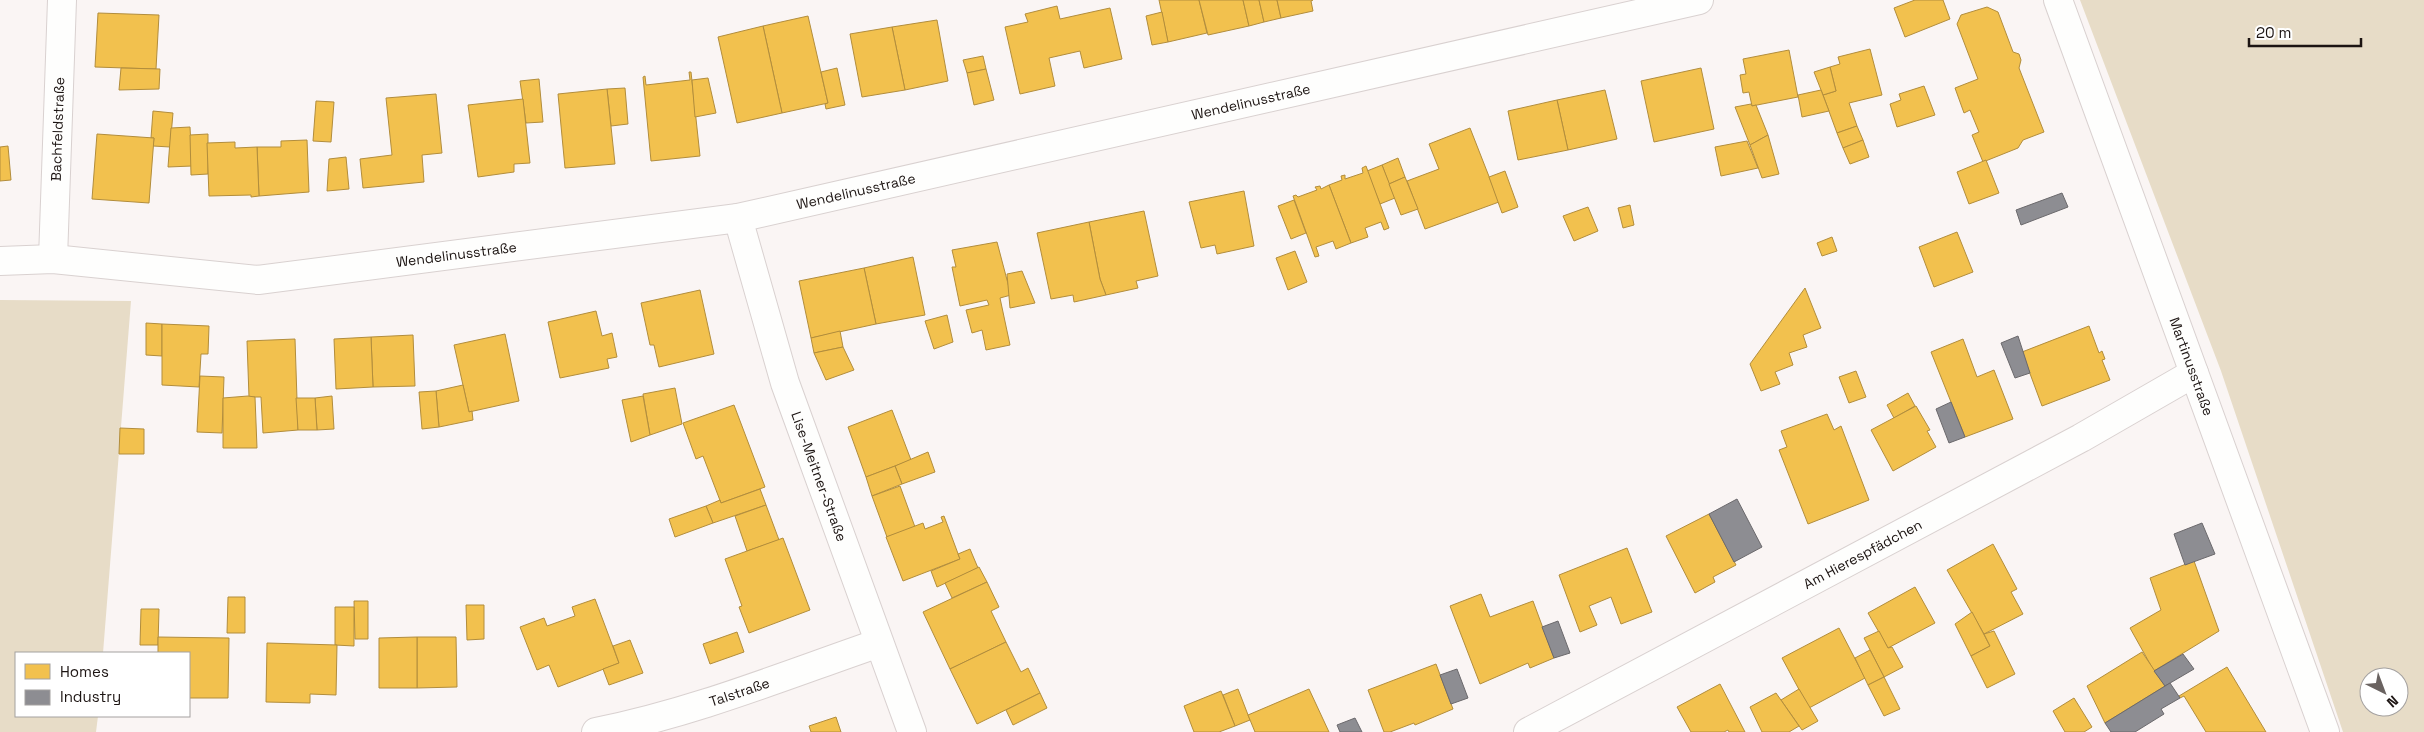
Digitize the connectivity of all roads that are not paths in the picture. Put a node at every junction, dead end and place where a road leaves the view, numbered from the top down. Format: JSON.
{"nodes":[{"id":1,"x":62,"y":0,"type":"edge"},
{"id":2,"x":1699,"y":0,"type":"edge"},
{"id":3,"x":2058,"y":0,"type":"edge"},
{"id":4,"x":738,"y":218,"type":"junction"},
{"id":5,"x":53,"y":259,"type":"junction"},
{"id":6,"x":0,"y":261,"type":"edge"},
{"id":7,"x":2194,"y":373,"type":"junction"},
{"id":8,"x":879,"y":643,"type":"junction"},
{"id":9,"x":596,"y":732,"type":"edge"},
{"id":10,"x":912,"y":732,"type":"edge"},
{"id":11,"x":1528,"y":732,"type":"edge"},
{"id":12,"x":2325,"y":732,"type":"edge"}],
"edges":[{"from":1,"to":5,"type":"street","name":"Bachfeldstraße"},
{"from":2,"to":4,"type":"street","name":"Wendelinusstraße"},
{"from":3,"to":7,"type":"street","name":"Martinusstraße"},
{"from":4,"to":5,"type":"street","name":"Wendelinusstraße"},
{"from":4,"to":8,"type":"street","name":"Lise-Meitner-Straße"},
{"from":5,"to":6,"type":"street","name":"Wendelinusstraße"},
{"from":7,"to":11,"type":"street","name":"Am Hierespfädchen"},
{"from":7,"to":12,"type":"street","name":"Martinusstraße"},
{"from":8,"to":9,"type":"street","name":"Talstraße"},
{"from":8,"to":10,"type":"street","name":"Lise-Meitner-Straße"}]}
